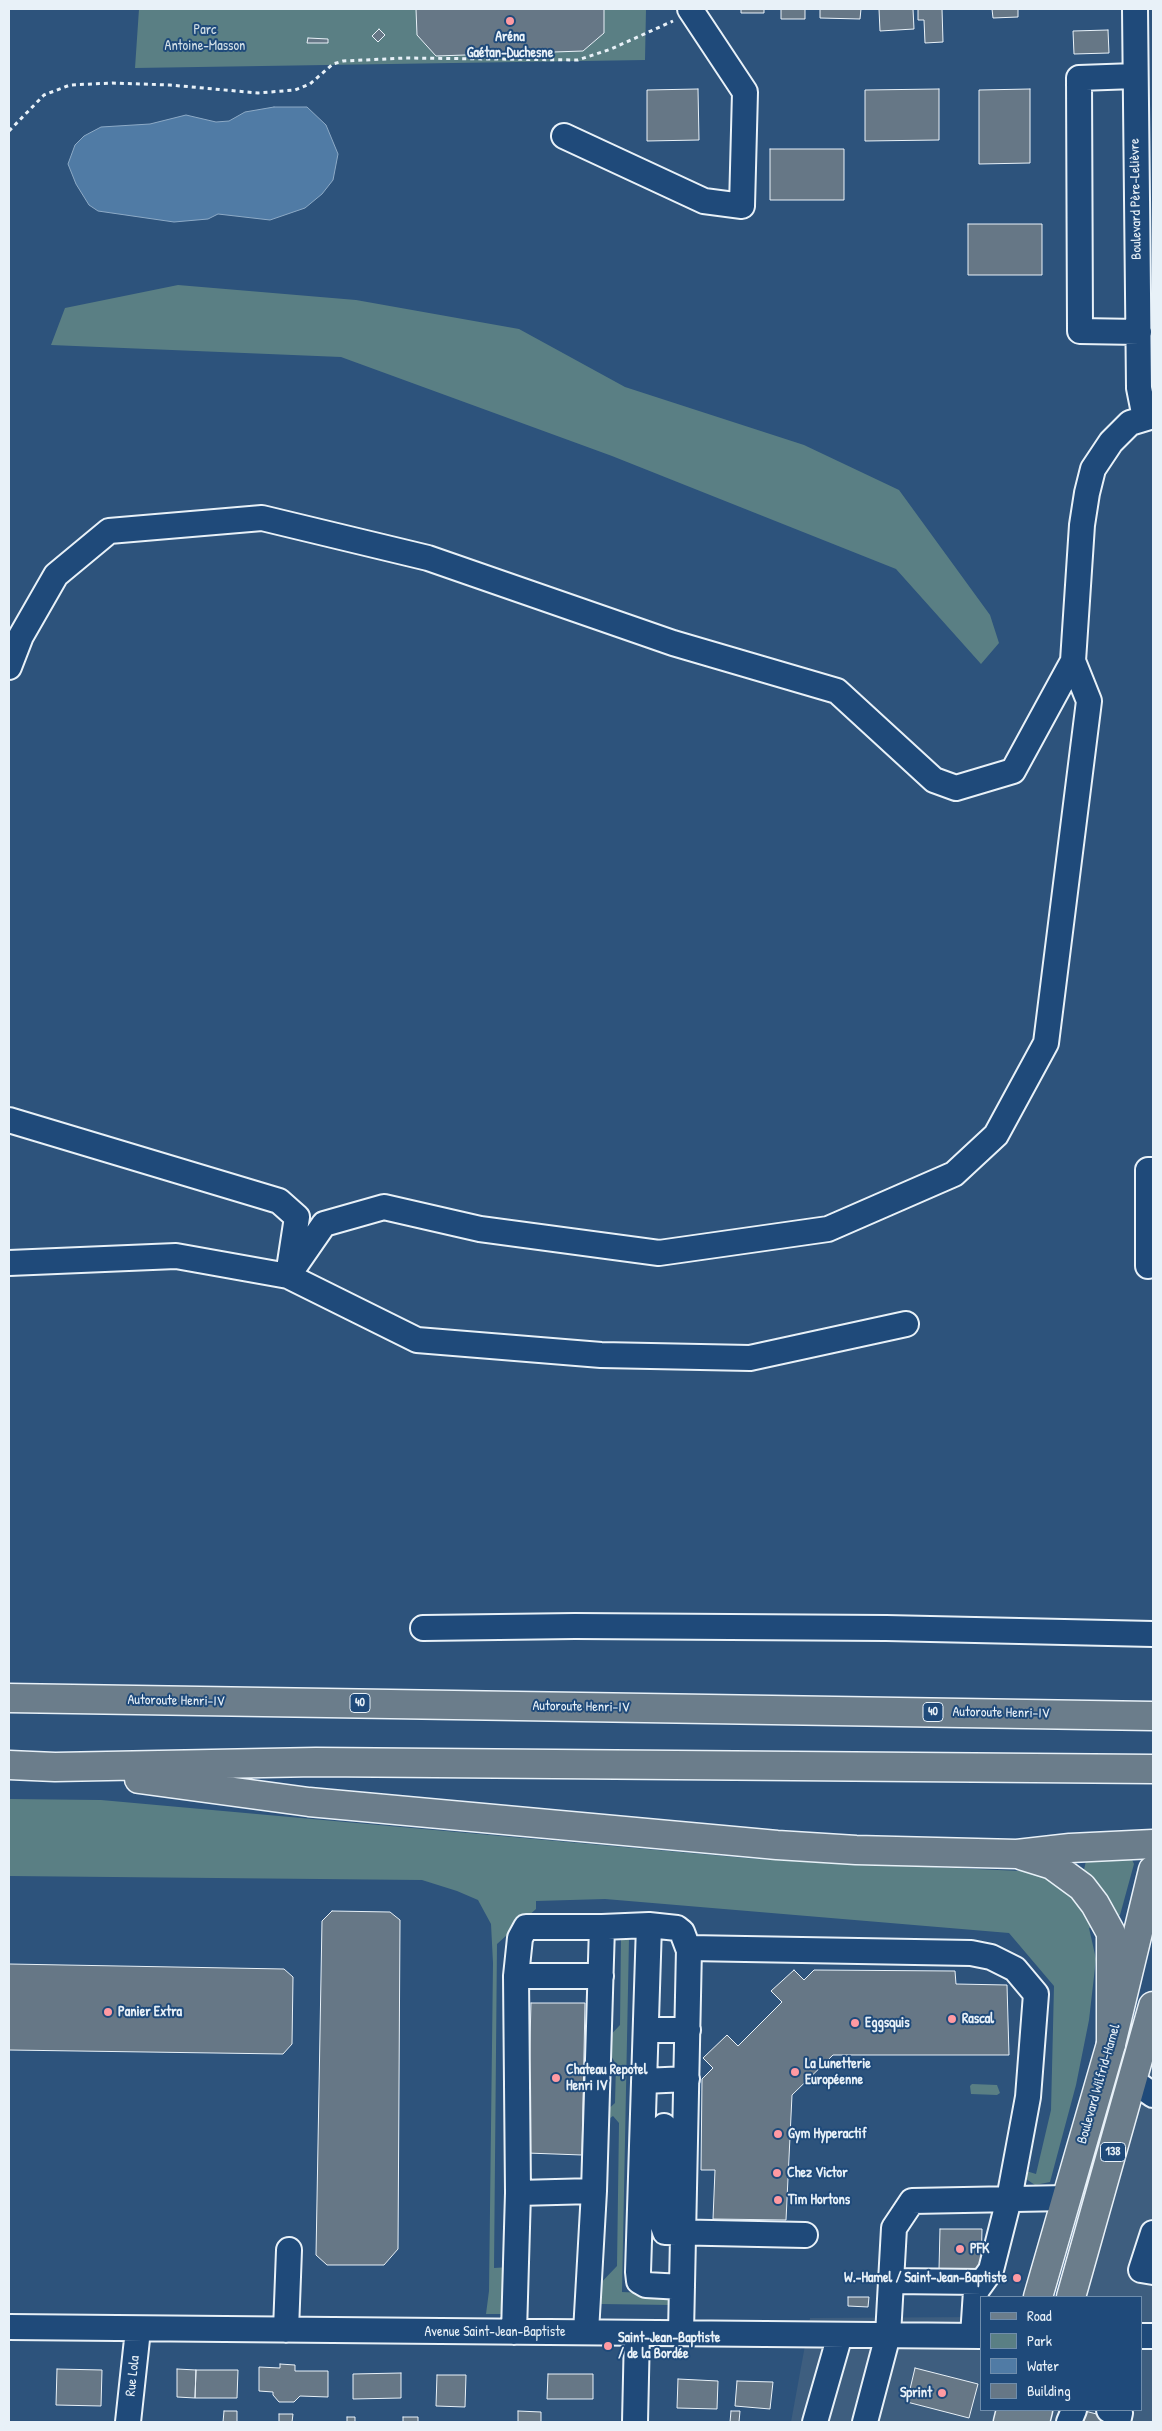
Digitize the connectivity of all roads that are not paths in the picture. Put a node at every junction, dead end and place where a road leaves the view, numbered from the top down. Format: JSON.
{"nodes":[{"id":1,"x":1135,"y":9,"type":"edge"},
{"id":2,"x":683,"y":13,"type":"edge"},
{"id":3,"x":1135,"y":76,"type":"junction"},
{"id":4,"x":564,"y":136,"type":"dead end"},
{"id":5,"x":1144,"y":163,"type":"edge"},
{"id":6,"x":1139,"y":332,"type":"junction"},
{"id":7,"x":1149,"y":417,"type":"edge"},
{"id":8,"x":1073,"y":661,"type":"junction"},
{"id":9,"x":9,"y":667,"type":"edge"},
{"id":10,"x":9,"y":1120,"type":"edge"},
{"id":11,"x":1153,"y":1170,"type":"edge"},
{"id":12,"x":9,"y":1263,"type":"edge"},
{"id":13,"x":1148,"y":1266,"type":"dead end"},
{"id":14,"x":288,"y":1276,"type":"junction"},
{"id":15,"x":906,"y":1324,"type":"dead end"},
{"id":16,"x":423,"y":1628,"type":"dead end"},
{"id":17,"x":1153,"y":1634,"type":"edge"},
{"id":18,"x":9,"y":1698,"type":"edge"},
{"id":19,"x":1153,"y":1716,"type":"edge"},
{"id":20,"x":9,"y":1766,"type":"edge"},
{"id":21,"x":55,"y":1767,"type":"junction"},
{"id":22,"x":1149,"y":1769,"type":"edge"},
{"id":23,"x":1153,"y":1844,"type":"edge"},
{"id":24,"x":1016,"y":1854,"type":"junction"},
{"id":25,"x":1153,"y":1870,"type":"edge"},
{"id":26,"x":649,"y":1925,"type":"junction"},
{"id":27,"x":602,"y":1926,"type":"junction"},
{"id":28,"x":688,"y":1948,"type":"junction"},
{"id":29,"x":516,"y":1976,"type":"junction"},
{"id":30,"x":601,"y":1976,"type":"junction"},
{"id":31,"x":1153,"y":2006,"type":"edge"},
{"id":32,"x":646,"y":2030,"type":"junction"},
{"id":33,"x":688,"y":2030,"type":"junction"},
{"id":34,"x":1111,"y":2044,"type":"junction"},
{"id":35,"x":687,"y":2079,"type":"junction"},
{"id":36,"x":644,"y":2080,"type":"junction"},
{"id":37,"x":1143,"y":2088,"type":"edge"},
{"id":38,"x":664,"y":2126,"type":"junction"},
{"id":39,"x":594,"y":2191,"type":"junction"},
{"id":40,"x":518,"y":2193,"type":"junction"},
{"id":41,"x":1067,"y":2198,"type":"junction"},
{"id":42,"x":1009,"y":2199,"type":"junction"},
{"id":43,"x":683,"y":2233,"type":"junction"},
{"id":44,"x":1153,"y":2233,"type":"edge"},
{"id":45,"x":805,"y":2235,"type":"dead end"},
{"id":46,"x":289,"y":2250,"type":"dead end"},
{"id":47,"x":1153,"y":2272,"type":"edge"},
{"id":48,"x":891,"y":2281,"type":"junction"},
{"id":49,"x":982,"y":2282,"type":"junction"},
{"id":50,"x":682,"y":2287,"type":"junction"},
{"id":51,"x":1038,"y":2296,"type":"edge"},
{"id":52,"x":1071,"y":2296,"type":"edge"},
{"id":53,"x":9,"y":2327,"type":"edge"},
{"id":54,"x":138,"y":2330,"type":"junction"},
{"id":55,"x":286,"y":2330,"type":"junction"},
{"id":56,"x":514,"y":2332,"type":"junction"},
{"id":57,"x":586,"y":2332,"type":"junction"},
{"id":58,"x":637,"y":2333,"type":"junction"},
{"id":59,"x":681,"y":2333,"type":"junction"},
{"id":60,"x":840,"y":2335,"type":"junction"},
{"id":61,"x":888,"y":2335,"type":"junction"},
{"id":62,"x":977,"y":2336,"type":"edge"},
{"id":63,"x":1114,"y":2411,"type":"edge"},
{"id":64,"x":128,"y":2422,"type":"edge"},
{"id":65,"x":635,"y":2422,"type":"edge"},
{"id":66,"x":815,"y":2422,"type":"edge"},
{"id":67,"x":865,"y":2422,"type":"edge"},
{"id":68,"x":1118,"y":2422,"type":"edge"}],
"edges":[{"from":1,"to":3,"type":"street","name":"Boulevard Père-Lelièvre"},
{"from":2,"to":4,"type":"street"},
{"from":3,"to":5,"type":"street","name":"Boulevard Père-Lelièvre"},
{"from":3,"to":6,"type":"street"},
{"from":5,"to":6,"type":"street","name":"Boulevard Père-Lelièvre"},
{"from":6,"to":7,"type":"street","name":"Boulevard Père-Lelièvre"},
{"from":7,"to":8,"type":"street"},
{"from":8,"to":9,"type":"street"},
{"from":8,"to":14,"type":"street"},
{"from":10,"to":14,"type":"street"},
{"from":11,"to":13,"type":"street"},
{"from":12,"to":14,"type":"street"},
{"from":14,"to":15,"type":"street"},
{"from":16,"to":17,"type":"street"},
{"from":18,"to":19,"type":"main road","name":"Autoroute Henri-IV","number":"40"},
{"from":20,"to":21,"type":"main road"},
{"from":21,"to":22,"type":"main road"},
{"from":21,"to":24,"type":"main road"},
{"from":23,"to":24,"type":"main road"},
{"from":24,"to":34,"type":"main road"},
{"from":25,"to":34,"type":"main road","name":"Boulevard Wilfrid-Hamel","number":"138"},
{"from":26,"to":27,"type":"street"},
{"from":26,"to":28,"type":"street"},
{"from":26,"to":32,"type":"street"},
{"from":27,"to":29,"type":"street"},
{"from":27,"to":30,"type":"street"},
{"from":28,"to":33,"type":"street"},
{"from":28,"to":42,"type":"street"},
{"from":29,"to":30,"type":"street"},
{"from":29,"to":40,"type":"street"},
{"from":30,"to":39,"type":"street"},
{"from":31,"to":37,"type":"main road","number":"138"},
{"from":32,"to":33,"type":"street"},
{"from":32,"to":36,"type":"street"},
{"from":33,"to":35,"type":"street"},
{"from":34,"to":41,"type":"main road","name":"Boulevard Wilfrid-Hamel","number":"138"},
{"from":35,"to":36,"type":"street"},
{"from":35,"to":38,"type":"street"},
{"from":36,"to":38,"type":"street"},
{"from":37,"to":52,"type":"main road","number":"138"},
{"from":38,"to":43,"type":"street"},
{"from":38,"to":50,"type":"street"},
{"from":39,"to":40,"type":"street"},
{"from":39,"to":57,"type":"street"},
{"from":40,"to":56,"type":"street"},
{"from":41,"to":42,"type":"street"},
{"from":41,"to":51,"type":"main road","name":"Boulevard Wilfrid-Hamel","number":"138"},
{"from":42,"to":48,"type":"street"},
{"from":42,"to":49,"type":"street"},
{"from":43,"to":45,"type":"street"},
{"from":43,"to":50,"type":"street"},
{"from":44,"to":47,"type":"street"},
{"from":46,"to":55,"type":"street"},
{"from":48,"to":49,"type":"street"},
{"from":48,"to":61,"type":"street"},
{"from":49,"to":62,"type":"street"},
{"from":50,"to":59,"type":"street"},
{"from":53,"to":54,"type":"street","name":"Avenue Saint-Jean-Baptiste"},
{"from":54,"to":55,"type":"street","name":"Avenue Saint-Jean-Baptiste"},
{"from":54,"to":64,"type":"street","name":"Rue Lola"},
{"from":55,"to":56,"type":"street","name":"Avenue Saint-Jean-Baptiste"},
{"from":56,"to":57,"type":"street","name":"Avenue Saint-Jean-Baptiste"},
{"from":57,"to":58,"type":"street","name":"Avenue Saint-Jean-Baptiste"},
{"from":58,"to":59,"type":"street","name":"Avenue Saint-Jean-Baptiste"},
{"from":58,"to":65,"type":"street"},
{"from":59,"to":60,"type":"street","name":"Avenue Saint-Jean-Baptiste"},
{"from":60,"to":61,"type":"street","name":"Avenue Saint-Jean-Baptiste"},
{"from":60,"to":66,"type":"street"},
{"from":61,"to":62,"type":"street","name":"Avenue Saint-Jean-Baptiste"},
{"from":61,"to":67,"type":"street"},
{"from":63,"to":68,"type":"street"}]}
